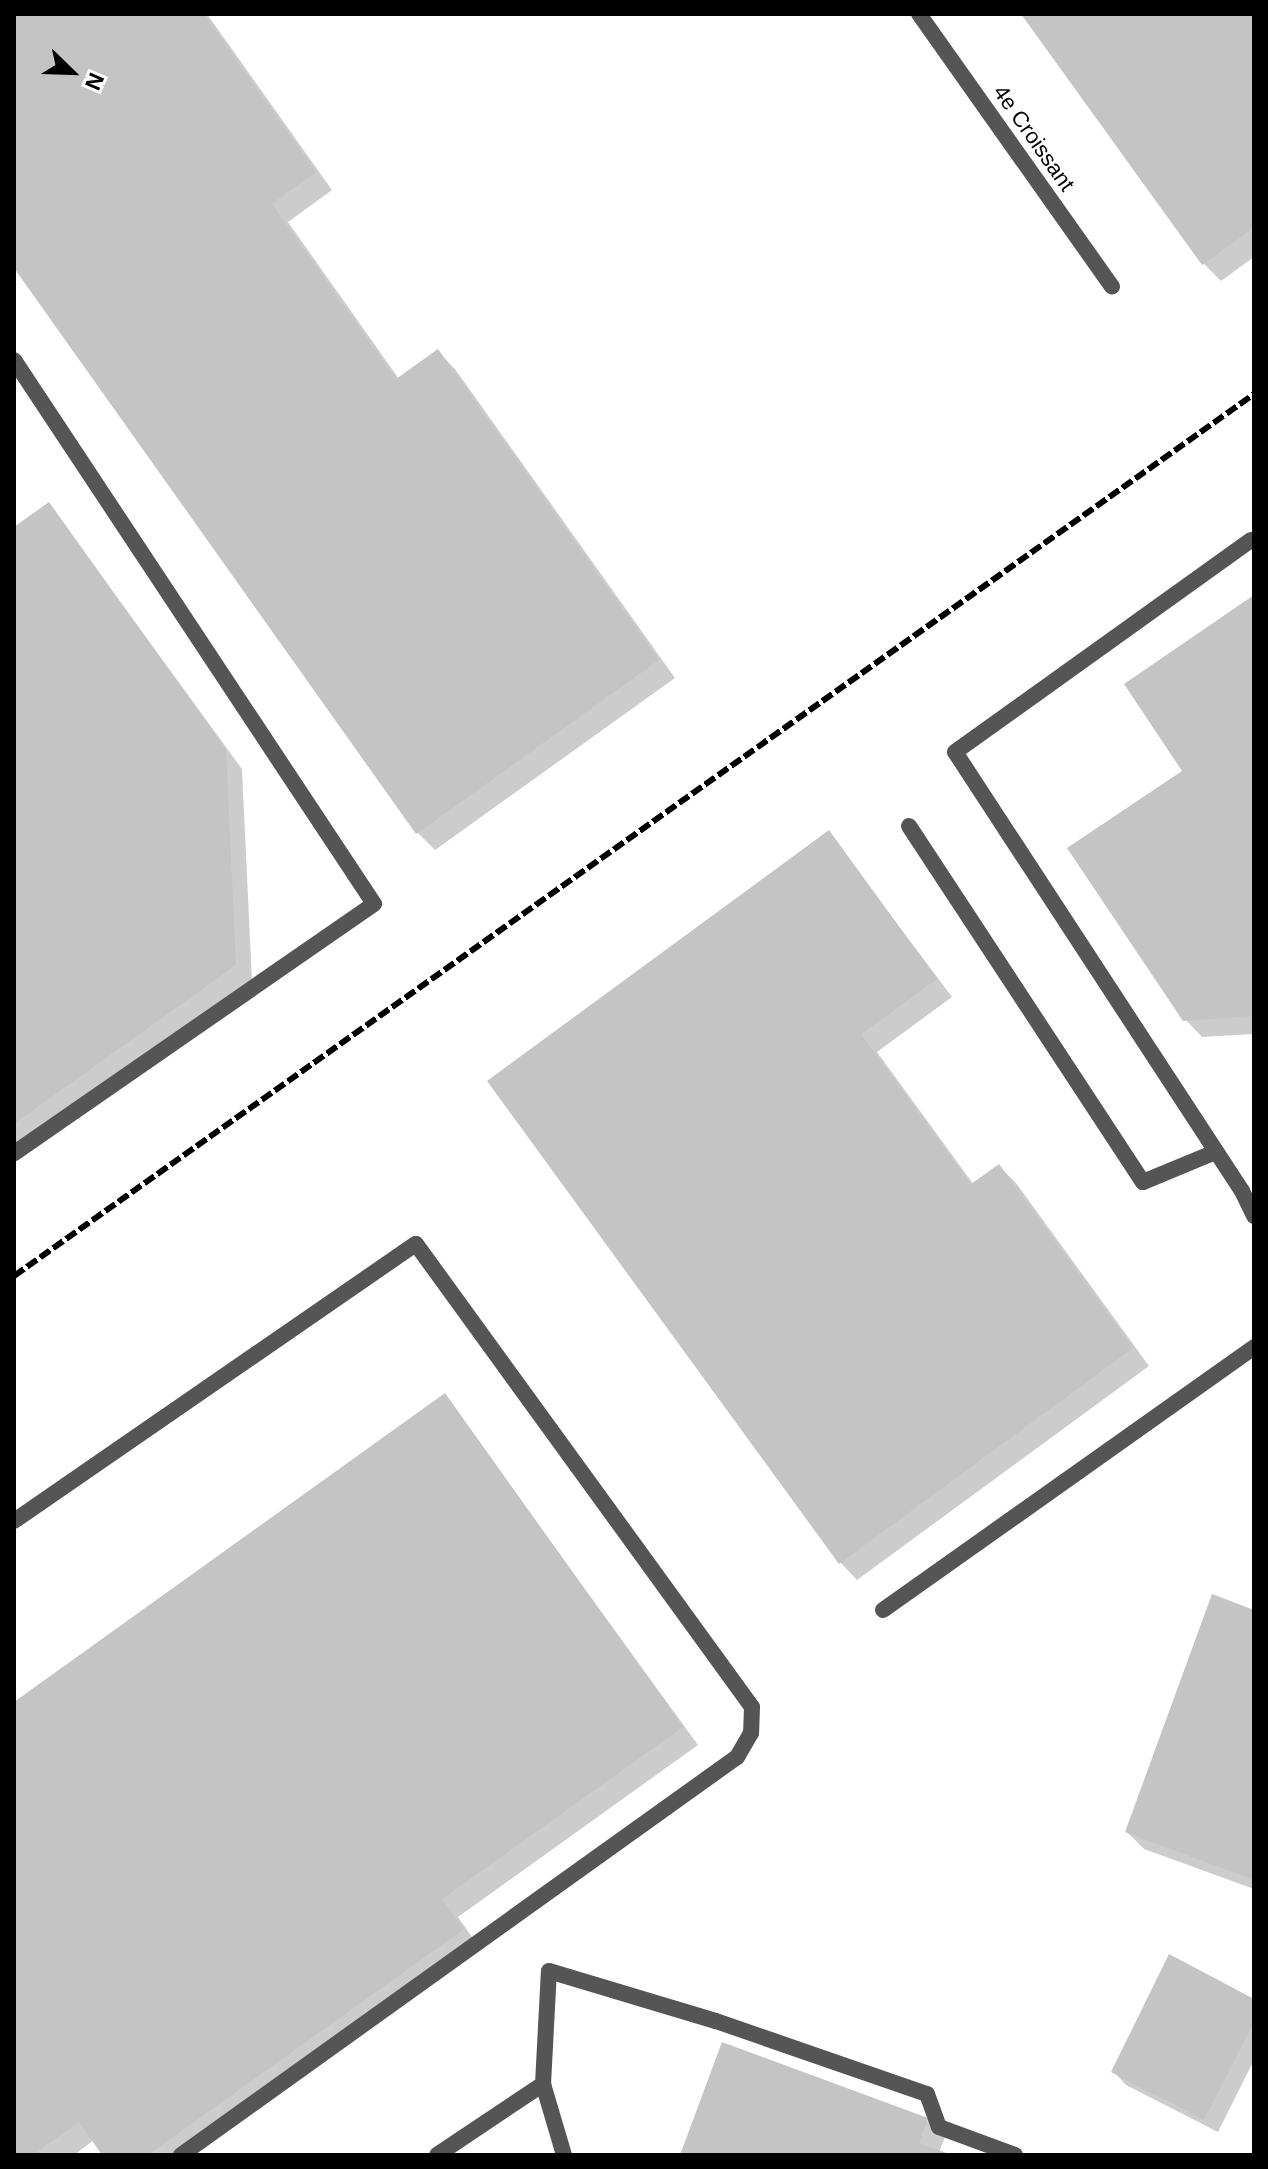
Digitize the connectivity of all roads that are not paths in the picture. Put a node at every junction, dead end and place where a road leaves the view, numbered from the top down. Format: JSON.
{"nodes":[{"id":1,"x":919,"y":14,"type":"edge"},
{"id":2,"x":1112,"y":287,"type":"dead end"},
{"id":3,"x":14,"y":360,"type":"edge"},
{"id":4,"x":1251,"y":540,"type":"dead end"},
{"id":5,"x":909,"y":826,"type":"dead end"},
{"id":6,"x":1215,"y":1152,"type":"junction"},
{"id":7,"x":14,"y":1153,"type":"edge"},
{"id":8,"x":1254,"y":1216,"type":"edge"},
{"id":9,"x":1254,"y":1347,"type":"edge"},
{"id":10,"x":14,"y":1521,"type":"edge"},
{"id":11,"x":883,"y":1610,"type":"dead end"},
{"id":12,"x":543,"y":2084,"type":"junction"},
{"id":13,"x":181,"y":2155,"type":"edge"},
{"id":14,"x":437,"y":2155,"type":"edge"},
{"id":15,"x":564,"y":2155,"type":"edge"},
{"id":16,"x":1015,"y":2155,"type":"edge"}],
"edges":[{"from":1,"to":2,"type":"street","name":"4e Croissant"},
{"from":3,"to":7,"type":"street"},
{"from":4,"to":6,"type":"street"},
{"from":5,"to":6,"type":"street"},
{"from":6,"to":8,"type":"street"},
{"from":9,"to":11,"type":"street"},
{"from":10,"to":13,"type":"street"},
{"from":12,"to":14,"type":"street"},
{"from":12,"to":15,"type":"street"},
{"from":12,"to":16,"type":"street"}]}
